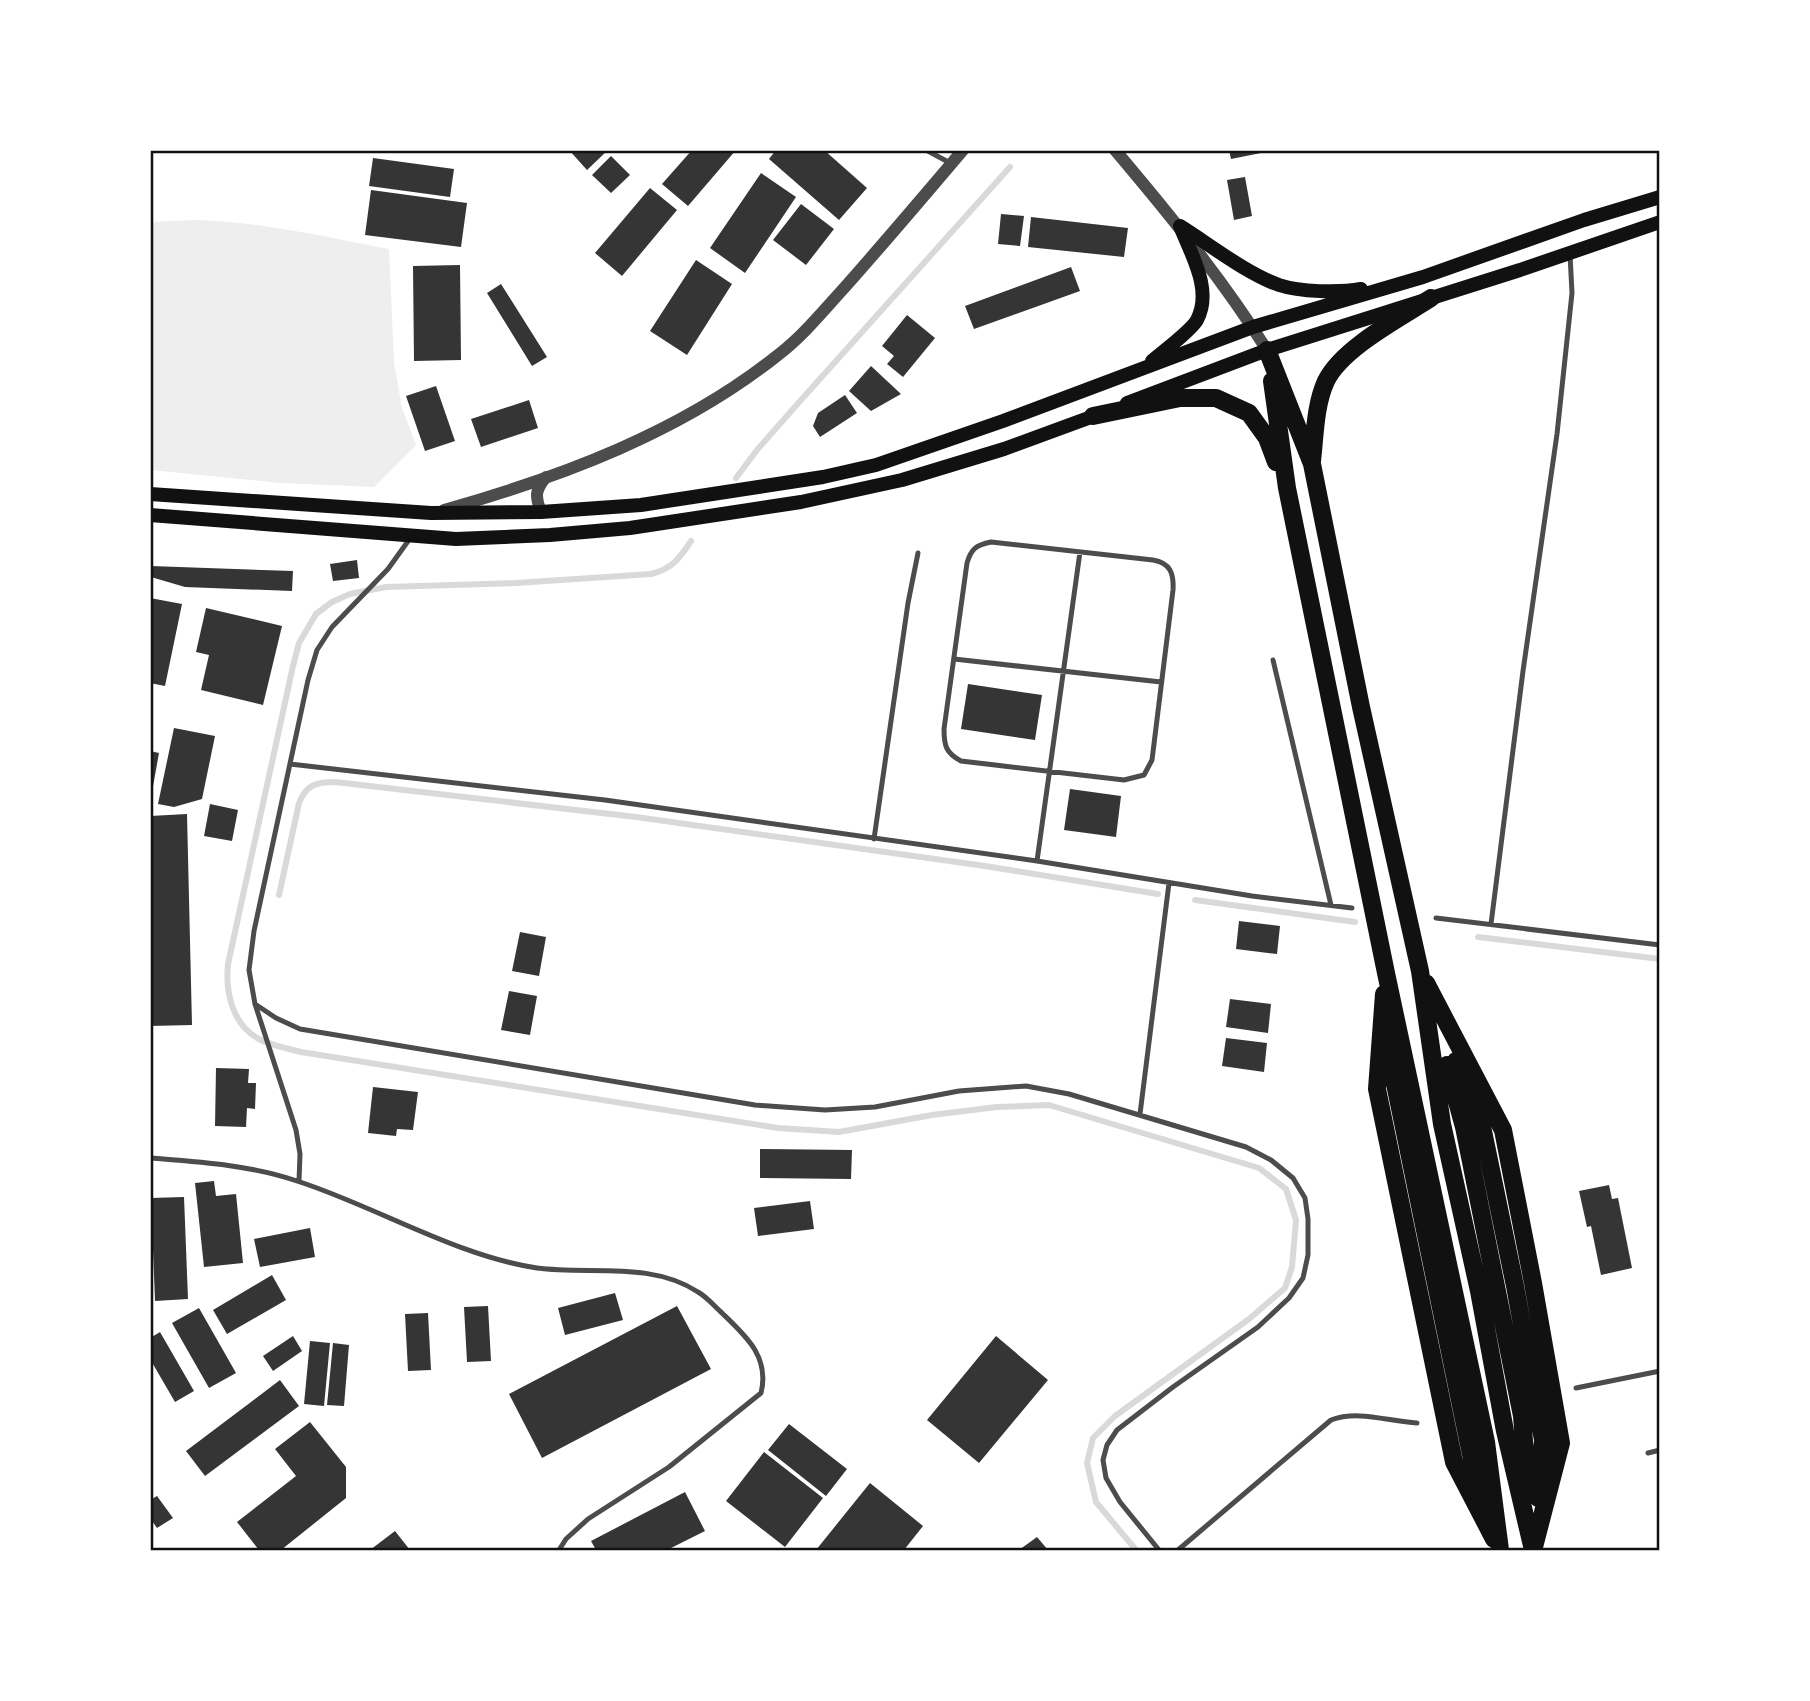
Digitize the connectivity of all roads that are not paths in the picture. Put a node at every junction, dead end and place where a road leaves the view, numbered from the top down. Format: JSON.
{"nodes":[{"id":1,"x":926,"y":150,"type":"edge"},
{"id":2,"x":963,"y":150,"type":"edge"},
{"id":3,"x":1115,"y":150,"type":"edge"},
{"id":4,"x":952,"y":164,"type":"junction"},
{"id":5,"x":1660,"y":197,"type":"edge"},
{"id":6,"x":1660,"y":222,"type":"edge"},
{"id":7,"x":1180,"y":226,"type":"junction"},
{"id":8,"x":1570,"y":253,"type":"junction"},
{"id":9,"x":1423,"y":277,"type":"junction"},
{"id":10,"x":1431,"y":298,"type":"junction"},
{"id":11,"x":1253,"y":327,"type":"junction"},
{"id":12,"x":1267,"y":350,"type":"junction"},
{"id":13,"x":1146,"y":366,"type":"junction"},
{"id":14,"x":1093,"y":416,"type":"junction"},
{"id":15,"x":1312,"y":464,"type":"junction"},
{"id":16,"x":546,"y":477,"type":"junction"},
{"id":17,"x":1287,"y":488,"type":"junction"},
{"id":18,"x":150,"y":494,"type":"edge"},
{"id":19,"x":541,"y":512,"type":"junction"},
{"id":20,"x":431,"y":513,"type":"junction"},
{"id":21,"x":150,"y":515,"type":"edge"},
{"id":22,"x":411,"y":537,"type":"junction"},
{"id":23,"x":918,"y":552,"type":"dead end"},
{"id":24,"x":1080,"y":552,"type":"junction"},
{"id":25,"x":954,"y":659,"type":"junction"},
{"id":26,"x":1273,"y":660,"type":"dead end"},
{"id":27,"x":1064,"y":671,"type":"junction"},
{"id":28,"x":1161,"y":682,"type":"junction"},
{"id":29,"x":290,"y":764,"type":"junction"},
{"id":30,"x":1051,"y":771,"type":"junction"},
{"id":31,"x":874,"y":839,"type":"junction"},
{"id":32,"x":1037,"y":861,"type":"junction"},
{"id":33,"x":1169,"y":883,"type":"junction"},
{"id":34,"x":1331,"y":905,"type":"junction"},
{"id":35,"x":1352,"y":908,"type":"dead end"},
{"id":36,"x":1437,"y":918,"type":"dead end"},
{"id":37,"x":1491,"y":924,"type":"junction"},
{"id":38,"x":1660,"y":945,"type":"edge"},
{"id":39,"x":1420,"y":971,"type":"junction"},
{"id":40,"x":1386,"y":973,"type":"junction"},
{"id":41,"x":256,"y":1004,"type":"junction"},
{"id":42,"x":1140,"y":1114,"type":"junction"},
{"id":43,"x":150,"y":1158,"type":"edge"},
{"id":44,"x":299,"y":1181,"type":"junction"},
{"id":45,"x":1660,"y":1371,"type":"edge"},
{"id":46,"x":1576,"y":1388,"type":"dead end"},
{"id":47,"x":1416,"y":1423,"type":"dead end"},
{"id":48,"x":1660,"y":1450,"type":"edge"},
{"id":49,"x":1648,"y":1453,"type":"dead end"},
{"id":50,"x":1499,"y":1549,"type":"edge"},
{"id":51,"x":559,"y":1550,"type":"edge"},
{"id":52,"x":1159,"y":1550,"type":"edge"},
{"id":53,"x":1178,"y":1550,"type":"edge"},
{"id":54,"x":1533,"y":1550,"type":"edge"}],
"edges":[{"from":1,"to":4,"type":"lane"},
{"from":2,"to":4,"type":"street"},
{"from":3,"to":7,"type":"street"},
{"from":4,"to":16,"type":"street"},
{"from":5,"to":9,"type":"main road"},
{"from":6,"to":8,"type":"main road"},
{"from":7,"to":9,"type":"main road"},
{"from":7,"to":11,"type":"street"},
{"from":7,"to":13,"type":"main road"},
{"from":8,"to":10,"type":"main road"},
{"from":8,"to":37,"type":"lane"},
{"from":9,"to":11,"type":"main road"},
{"from":10,"to":12,"type":"main road"},
{"from":10,"to":15,"type":"highway"},
{"from":11,"to":12,"type":"street"},
{"from":11,"to":13,"type":"main road"},
{"from":12,"to":14,"type":"main road"},
{"from":12,"to":15,"type":"highway"},
{"from":12,"to":17,"type":"highway"},
{"from":13,"to":19,"type":"main road"},
{"from":14,"to":17,"type":"highway"},
{"from":14,"to":22,"type":"main road"},
{"from":15,"to":39,"type":"highway"},
{"from":16,"to":19,"type":"street"},
{"from":16,"to":20,"type":"street"},
{"from":17,"to":40,"type":"highway"},
{"from":18,"to":20,"type":"main road"},
{"from":19,"to":20,"type":"main road"},
{"from":21,"to":22,"type":"main road"},
{"from":22,"to":29,"type":"lane"},
{"from":23,"to":31,"type":"lane"},
{"from":24,"to":25,"type":"lane"},
{"from":24,"to":27,"type":"lane"},
{"from":24,"to":28,"type":"lane"},
{"from":25,"to":27,"type":"lane"},
{"from":25,"to":30,"type":"lane"},
{"from":26,"to":34,"type":"lane"},
{"from":27,"to":28,"type":"lane"},
{"from":27,"to":30,"type":"lane"},
{"from":28,"to":30,"type":"lane"},
{"from":29,"to":31,"type":"lane"},
{"from":29,"to":41,"type":"lane"},
{"from":30,"to":32,"type":"lane"},
{"from":31,"to":32,"type":"lane"},
{"from":32,"to":33,"type":"lane"},
{"from":33,"to":34,"type":"lane"},
{"from":33,"to":42,"type":"lane"},
{"from":34,"to":35,"type":"lane"},
{"from":36,"to":37,"type":"lane"},
{"from":37,"to":38,"type":"lane"},
{"from":39,"to":54,"type":"highway"},
{"from":39,"to":54,"type":"highway"},
{"from":40,"to":50,"type":"highway"},
{"from":40,"to":50,"type":"highway"},
{"from":41,"to":42,"type":"lane"},
{"from":41,"to":44,"type":"lane"},
{"from":42,"to":52,"type":"lane"},
{"from":43,"to":44,"type":"lane"},
{"from":44,"to":51,"type":"lane"},
{"from":45,"to":46,"type":"lane"},
{"from":47,"to":53,"type":"lane"},
{"from":48,"to":49,"type":"lane"}]}
